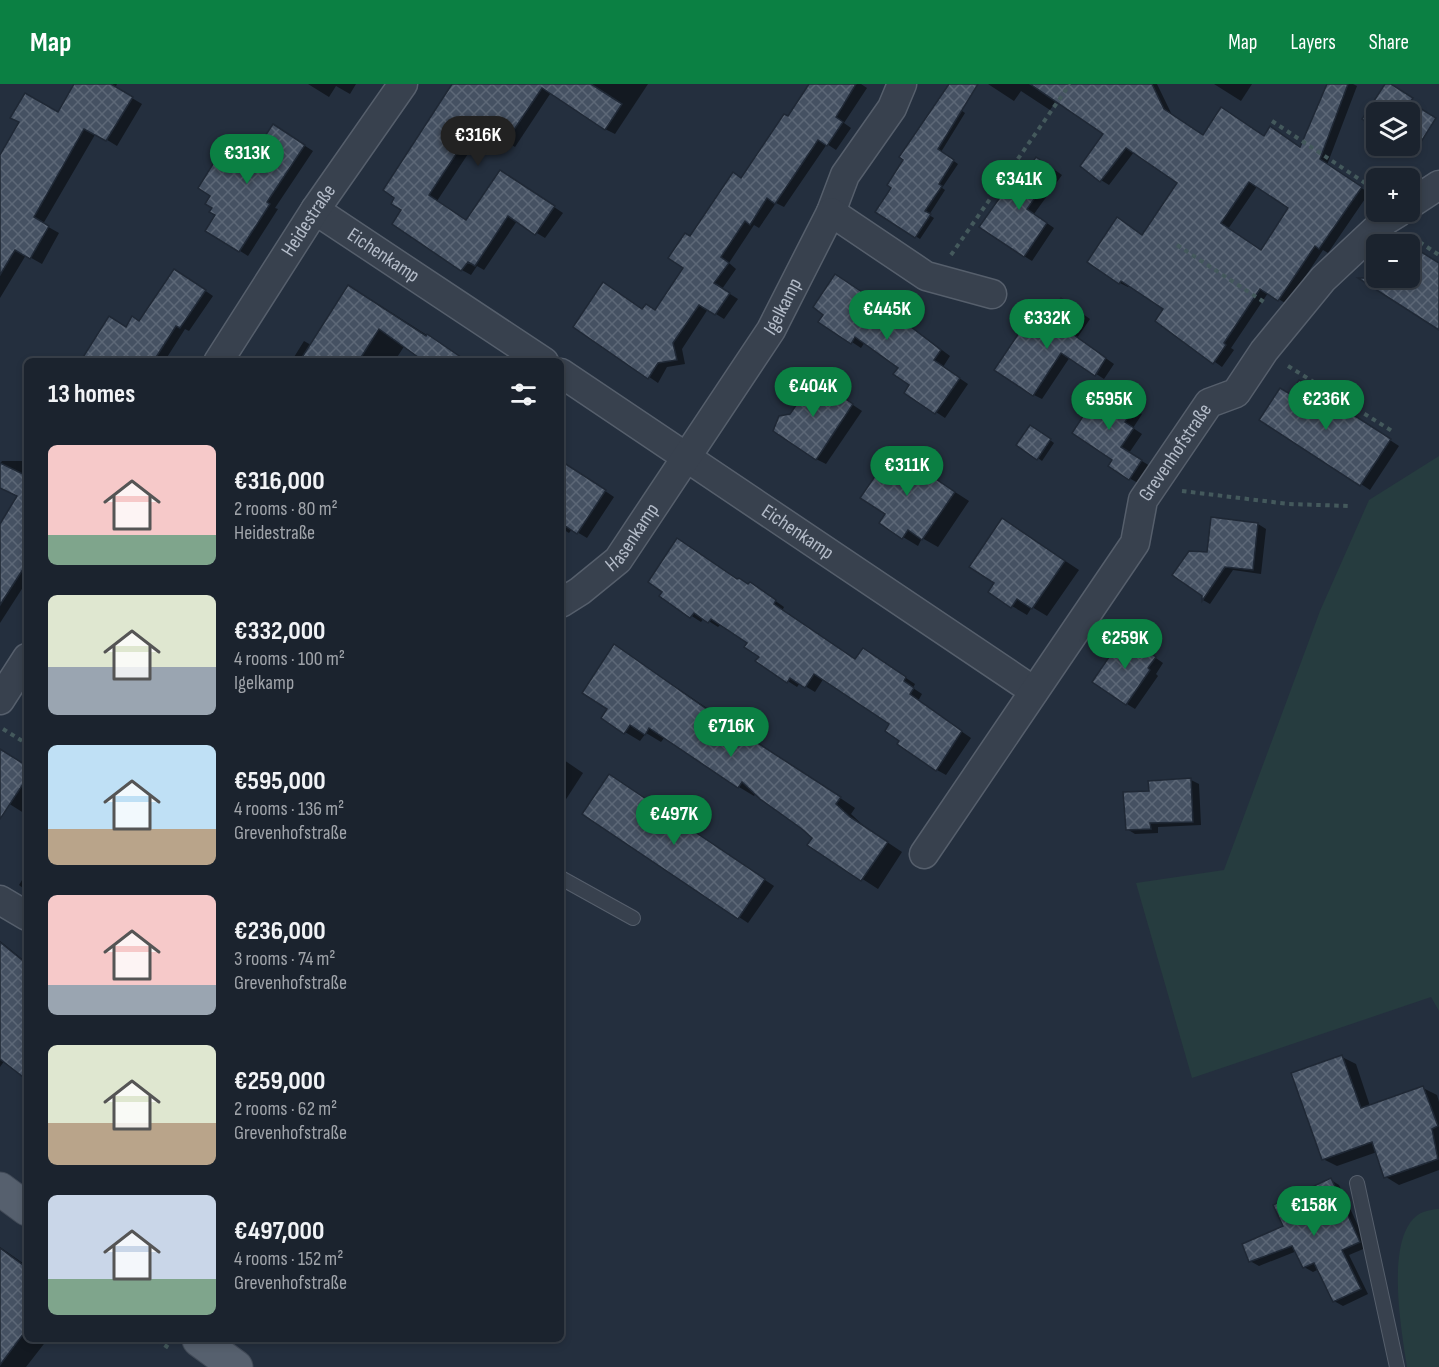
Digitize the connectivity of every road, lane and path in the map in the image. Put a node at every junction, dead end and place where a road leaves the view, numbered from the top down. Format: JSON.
{"nodes":[{"id":1,"x":403,"y":84,"type":"edge"},
{"id":2,"x":902,"y":84,"type":"edge"},
{"id":3,"x":1070,"y":84,"type":"edge"},
{"id":4,"x":1272,"y":121,"type":"dead end"},
{"id":5,"x":1366,"y":184,"type":"edge"},
{"id":6,"x":1439,"y":185,"type":"edge"},
{"id":7,"x":1420,"y":197,"type":"edge"},
{"id":8,"x":315,"y":210,"type":"junction"},
{"id":9,"x":831,"y":212,"type":"junction"},
{"id":10,"x":1384,"y":222,"type":"edge"},
{"id":11,"x":1177,"y":244,"type":"dead end"},
{"id":12,"x":935,"y":278,"type":"junction"},
{"id":13,"x":992,"y":294,"type":"dead end"},
{"id":14,"x":1290,"y":319,"type":"junction"},
{"id":15,"x":1264,"y":351,"type":"junction"},
{"id":16,"x":221,"y":358,"type":"edge"},
{"id":17,"x":538,"y":358,"type":"edge"},
{"id":18,"x":564,"y":375,"type":"edge"},
{"id":19,"x":1392,"y":431,"type":"dead end"},
{"id":20,"x":687,"y":456,"type":"junction"},
{"id":21,"x":1151,"y":487,"type":"junction"},
{"id":22,"x":1350,"y":506,"type":"dead end"},
{"id":23,"x":564,"y":601,"type":"edge"},
{"id":24,"x":24,"y":663,"type":"edge"},
{"id":25,"x":1034,"y":691,"type":"junction"},
{"id":26,"x":0,"y":700,"type":"edge"},
{"id":27,"x":0,"y":727,"type":"edge"},
{"id":28,"x":24,"y":742,"type":"edge"},
{"id":29,"x":924,"y":854,"type":"dead end"},
{"id":30,"x":564,"y":880,"type":"edge"},
{"id":31,"x":0,"y":900,"type":"edge"},
{"id":32,"x":24,"y":914,"type":"edge"},
{"id":33,"x":633,"y":918,"type":"dead end"},
{"id":34,"x":1357,"y":1183,"type":"dead end"},
{"id":35,"x":0,"y":1189,"type":"edge"},
{"id":36,"x":24,"y":1207,"type":"edge"},
{"id":37,"x":202,"y":1342,"type":"edge"},
{"id":38,"x":236,"y":1367,"type":"edge"},
{"id":39,"x":1397,"y":1367,"type":"edge"}],
"edges":[{"from":1,"to":8,"type":"street","name":"Heidestraße"},
{"from":2,"to":9,"type":"street","name":"Igelkamp"},
{"from":3,"to":12,"type":"path"},
{"from":4,"to":5,"type":"path"},
{"from":6,"to":7,"type":"street"},
{"from":8,"to":16,"type":"street","name":"Heidestraße"},
{"from":8,"to":17,"type":"street","name":"Eichenkamp"},
{"from":9,"to":12,"type":"street"},
{"from":9,"to":20,"type":"street","name":"Igelkamp"},
{"from":10,"to":14,"type":"street","name":"Grevenhofstraße"},
{"from":11,"to":14,"type":"path"},
{"from":12,"to":13,"type":"street"},
{"from":14,"to":15,"type":"street","name":"Grevenhofstraße"},
{"from":15,"to":19,"type":"path"},
{"from":15,"to":21,"type":"street","name":"Grevenhofstraße"},
{"from":18,"to":20,"type":"street","name":"Eichenkamp"},
{"from":20,"to":23,"type":"street","name":"Hasenkamp"},
{"from":20,"to":25,"type":"street","name":"Eichenkamp"},
{"from":21,"to":22,"type":"path"},
{"from":21,"to":25,"type":"street","name":"Grevenhofstraße"},
{"from":24,"to":26,"type":"street"},
{"from":25,"to":29,"type":"street","name":"Grevenhofstraße"},
{"from":27,"to":28,"type":"path"},
{"from":30,"to":33,"type":"lane"},
{"from":31,"to":32,"type":"street"},
{"from":34,"to":39,"type":"lane"},
{"from":35,"to":36,"type":"main road"},
{"from":37,"to":38,"type":"main road"}]}
